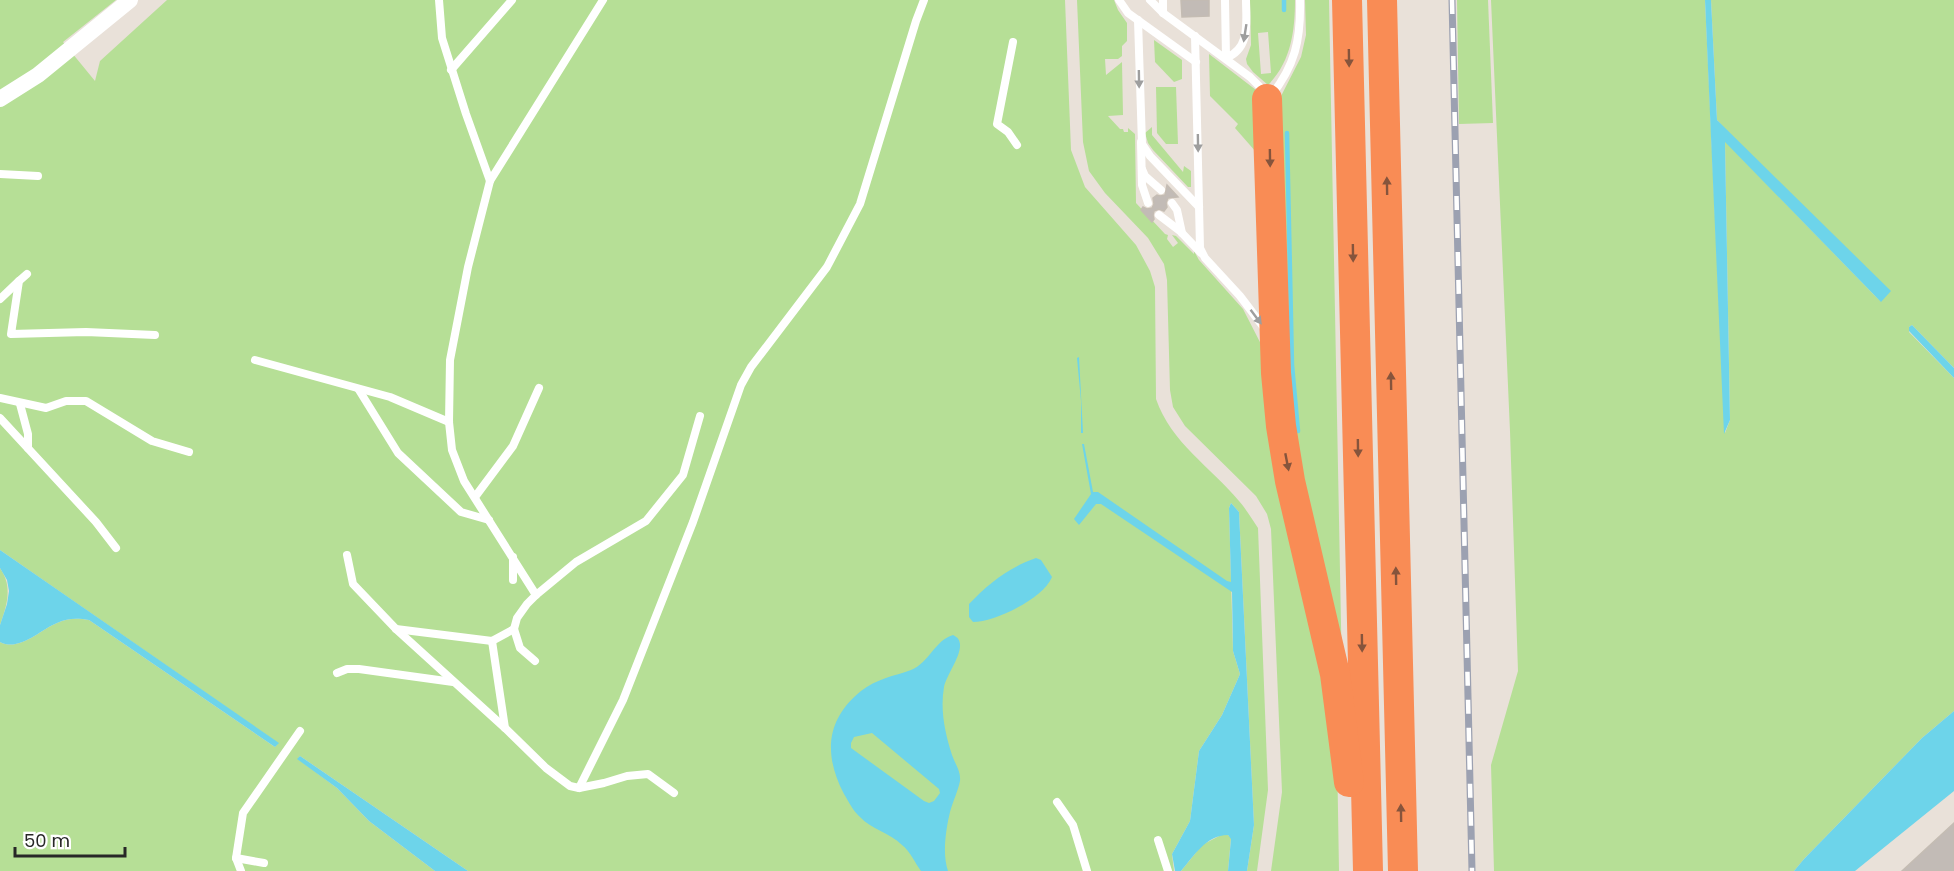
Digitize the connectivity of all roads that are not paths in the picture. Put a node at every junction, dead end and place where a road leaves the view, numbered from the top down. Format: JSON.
{"nodes":[{"id":1,"x":130,"y":0,"type":"edge"},
{"id":2,"x":439,"y":0,"type":"edge"},
{"id":3,"x":512,"y":0,"type":"edge"},
{"id":4,"x":603,"y":0,"type":"edge"},
{"id":5,"x":924,"y":0,"type":"edge"},
{"id":6,"x":1119,"y":0,"type":"edge"},
{"id":7,"x":1150,"y":0,"type":"edge"},
{"id":8,"x":1155,"y":0,"type":"edge"},
{"id":9,"x":1162,"y":0,"type":"edge"},
{"id":10,"x":1224,"y":0,"type":"edge"},
{"id":11,"x":1246,"y":0,"type":"edge"},
{"id":12,"x":1300,"y":0,"type":"edge"},
{"id":13,"x":1347,"y":0,"type":"edge"},
{"id":14,"x":1382,"y":0,"type":"edge"},
{"id":15,"x":1163,"y":13,"type":"junction"},
{"id":16,"x":1137,"y":20,"type":"junction"},
{"id":17,"x":1195,"y":36,"type":"junction"},
{"id":18,"x":1013,"y":42,"type":"dead end"},
{"id":19,"x":1226,"y":58,"type":"junction"},
{"id":20,"x":1196,"y":62,"type":"junction"},
{"id":21,"x":452,"y":70,"type":"junction"},
{"id":22,"x":0,"y":99,"type":"edge"},
{"id":23,"x":1267,"y":99,"type":"junction"},
{"id":24,"x":1140,"y":133,"type":"junction"},
{"id":25,"x":1017,"y":144,"type":"dead end"},
{"id":26,"x":1141,"y":162,"type":"junction"},
{"id":27,"x":0,"y":174,"type":"edge"},
{"id":28,"x":38,"y":176,"type":"dead end"},
{"id":29,"x":490,"y":181,"type":"junction"},
{"id":30,"x":1161,"y":190,"type":"dead end"},
{"id":31,"x":1172,"y":202,"type":"dead end"},
{"id":32,"x":1148,"y":203,"type":"dead end"},
{"id":33,"x":1199,"y":207,"type":"junction"},
{"id":34,"x":1159,"y":215,"type":"dead end"},
{"id":35,"x":1182,"y":233,"type":"junction"},
{"id":36,"x":1208,"y":261,"type":"junction"},
{"id":37,"x":27,"y":274,"type":"dead end"},
{"id":38,"x":19,"y":281,"type":"junction"},
{"id":39,"x":0,"y":299,"type":"edge"},
{"id":40,"x":155,"y":335,"type":"dead end"},
{"id":41,"x":1275,"y":344,"type":"junction"},
{"id":42,"x":255,"y":360,"type":"dead end"},
{"id":43,"x":539,"y":387,"type":"dead end"},
{"id":44,"x":359,"y":390,"type":"junction"},
{"id":45,"x":56,"y":397,"type":"dead end"},
{"id":46,"x":0,"y":398,"type":"edge"},
{"id":47,"x":66,"y":401,"type":"junction"},
{"id":48,"x":20,"y":404,"type":"junction"},
{"id":49,"x":700,"y":416,"type":"dead end"},
{"id":50,"x":0,"y":418,"type":"edge"},
{"id":51,"x":449,"y":422,"type":"junction"},
{"id":52,"x":28,"y":448,"type":"junction"},
{"id":53,"x":189,"y":452,"type":"dead end"},
{"id":54,"x":475,"y":497,"type":"junction"},
{"id":55,"x":489,"y":520,"type":"junction"},
{"id":56,"x":116,"y":548,"type":"dead end"},
{"id":57,"x":347,"y":555,"type":"dead end"},
{"id":58,"x":513,"y":556,"type":"junction"},
{"id":59,"x":513,"y":580,"type":"dead end"},
{"id":60,"x":536,"y":595,"type":"junction"},
{"id":61,"x":396,"y":629,"type":"junction"},
{"id":62,"x":514,"y":629,"type":"junction"},
{"id":63,"x":492,"y":641,"type":"junction"},
{"id":64,"x":535,"y":661,"type":"dead end"},
{"id":65,"x":337,"y":673,"type":"dead end"},
{"id":66,"x":453,"y":682,"type":"junction"},
{"id":67,"x":505,"y":728,"type":"junction"},
{"id":68,"x":300,"y":731,"type":"dead end"},
{"id":69,"x":579,"y":788,"type":"junction"},
{"id":70,"x":674,"y":793,"type":"dead end"},
{"id":71,"x":1057,"y":802,"type":"dead end"},
{"id":72,"x":1158,"y":840,"type":"dead end"},
{"id":73,"x":236,"y":858,"type":"junction"},
{"id":74,"x":264,"y":862,"type":"dead end"},
{"id":75,"x":240,"y":871,"type":"edge"},
{"id":76,"x":1087,"y":871,"type":"edge"},
{"id":77,"x":1168,"y":871,"type":"edge"},
{"id":78,"x":1360,"y":871,"type":"edge"},
{"id":79,"x":1368,"y":871,"type":"edge"},
{"id":80,"x":1403,"y":871,"type":"edge"}],
"edges":[{"from":1,"to":22,"type":"street"},
{"from":2,"to":21,"type":"lane"},
{"from":3,"to":21,"type":"lane"},
{"from":4,"to":29,"type":"lane"},
{"from":5,"to":69,"type":"lane"},
{"from":6,"to":16,"type":"lane"},
{"from":7,"to":15,"type":"lane"},
{"from":8,"to":15,"type":"lane"},
{"from":9,"to":15,"type":"lane"},
{"from":10,"to":19,"type":"lane"},
{"from":11,"to":19,"type":"lane","one_way":true},
{"from":12,"to":23,"type":"lane"},
{"from":13,"to":79,"type":"highway","one_way":true},
{"from":80,"to":14,"type":"highway","one_way":true},
{"from":15,"to":17,"type":"lane"},
{"from":16,"to":20,"type":"lane"},
{"from":16,"to":24,"type":"lane","one_way":true},
{"from":17,"to":19,"type":"lane"},
{"from":17,"to":20,"type":"lane"},
{"from":18,"to":25,"type":"lane"},
{"from":19,"to":23,"type":"lane"},
{"from":20,"to":33,"type":"lane","one_way":true},
{"from":21,"to":29,"type":"lane"},
{"from":23,"to":41,"type":"highway","one_way":true},
{"from":24,"to":26,"type":"lane"},
{"from":24,"to":33,"type":"lane"},
{"from":26,"to":30,"type":"lane"},
{"from":26,"to":32,"type":"lane"},
{"from":27,"to":28,"type":"lane"},
{"from":29,"to":51,"type":"lane"},
{"from":31,"to":35,"type":"lane"},
{"from":33,"to":36,"type":"lane"},
{"from":34,"to":35,"type":"lane"},
{"from":35,"to":36,"type":"lane"},
{"from":36,"to":41,"type":"lane","one_way":true},
{"from":37,"to":38,"type":"lane"},
{"from":38,"to":39,"type":"lane"},
{"from":38,"to":40,"type":"lane"},
{"from":41,"to":78,"type":"highway","one_way":true},
{"from":42,"to":44,"type":"lane"},
{"from":43,"to":54,"type":"lane"},
{"from":44,"to":51,"type":"lane"},
{"from":44,"to":55,"type":"lane"},
{"from":45,"to":47,"type":"lane"},
{"from":46,"to":48,"type":"lane"},
{"from":47,"to":48,"type":"lane"},
{"from":47,"to":53,"type":"lane"},
{"from":48,"to":52,"type":"lane"},
{"from":49,"to":60,"type":"lane"},
{"from":50,"to":52,"type":"lane"},
{"from":51,"to":54,"type":"lane"},
{"from":52,"to":56,"type":"lane"},
{"from":54,"to":55,"type":"lane"},
{"from":55,"to":58,"type":"lane"},
{"from":57,"to":61,"type":"lane"},
{"from":58,"to":59,"type":"lane"},
{"from":58,"to":60,"type":"lane"},
{"from":60,"to":62,"type":"lane"},
{"from":61,"to":63,"type":"lane"},
{"from":61,"to":66,"type":"lane"},
{"from":62,"to":63,"type":"lane"},
{"from":62,"to":64,"type":"lane"},
{"from":63,"to":67,"type":"lane"},
{"from":65,"to":66,"type":"lane"},
{"from":66,"to":67,"type":"lane"},
{"from":67,"to":69,"type":"lane"},
{"from":68,"to":73,"type":"lane"},
{"from":69,"to":70,"type":"lane"},
{"from":71,"to":76,"type":"lane"},
{"from":72,"to":77,"type":"lane"},
{"from":73,"to":74,"type":"lane"},
{"from":73,"to":75,"type":"lane"}]}
